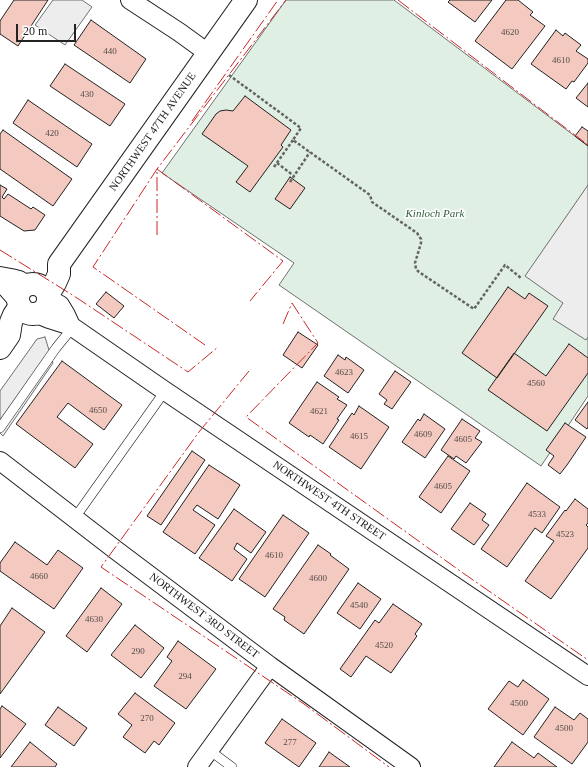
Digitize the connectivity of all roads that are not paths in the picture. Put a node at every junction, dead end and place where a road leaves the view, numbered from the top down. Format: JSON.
{"nodes":[{"id":1,"x":130,"y":0,"type":"edge"},
{"id":2,"x":246,"y":0,"type":"edge"},
{"id":3,"x":208,"y":53,"type":"junction"},
{"id":4,"x":33,"y":300,"type":"junction"},
{"id":5,"x":72,"y":326,"type":"junction"},
{"id":6,"x":5,"y":341,"type":"edge"},
{"id":7,"x":165,"y":391,"type":"junction"},
{"id":8,"x":0,"y":428,"type":"edge"},
{"id":9,"x":0,"y":461,"type":"edge"},
{"id":10,"x":74,"y":519,"type":"junction"},
{"id":11,"x":270,"y":666,"type":"junction"},
{"id":12,"x":588,"y":676,"type":"edge"},
{"id":13,"x":209,"y":750,"type":"junction"},
{"id":14,"x":197,"y":767,"type":"edge"},
{"id":15,"x":232,"y":767,"type":"edge"},
{"id":16,"x":411,"y":767,"type":"edge"}],
"edges":[{"from":1,"to":3,"type":"street"},
{"from":2,"to":3,"type":"street","name":"NORTHWEST 47TH AVENUE"},
{"from":3,"to":4,"type":"street","name":"NORTHWEST 47TH AVENUE"},
{"from":4,"to":5,"type":"street","name":"NORTHWEST 4TH STREET"},
{"from":4,"to":6,"type":"street","name":"NORTHWEST 47TH AVENUE"},
{"from":5,"to":7,"type":"street","name":"NORTHWEST 4TH STREET"},
{"from":5,"to":8,"type":"lane"},
{"from":7,"to":10,"type":"lane"},
{"from":7,"to":12,"type":"street","name":"NORTHWEST 4TH STREET"},
{"from":9,"to":10,"type":"street","name":"NORTHWEST 3RD STREET"},
{"from":10,"to":11,"type":"street","name":"NORTHWEST 3RD STREET"},
{"from":11,"to":13,"type":"street"},
{"from":11,"to":16,"type":"street","name":"NORTHWEST 3RD STREET"},
{"from":13,"to":14,"type":"street"},
{"from":13,"to":15,"type":"lane"}]}
